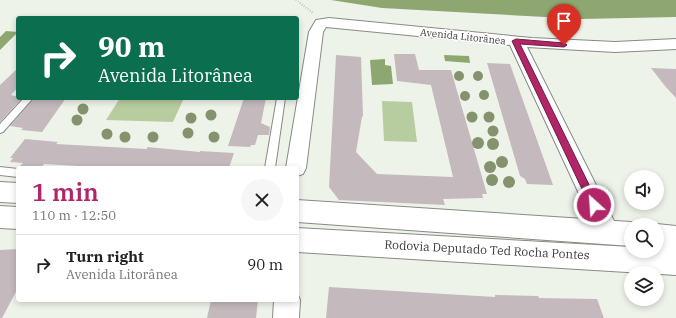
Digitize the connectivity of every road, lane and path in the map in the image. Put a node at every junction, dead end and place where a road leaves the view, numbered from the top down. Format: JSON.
{"nodes":[{"id":1,"x":296,"y":0,"type":"edge"},
{"id":2,"x":321,"y":23,"type":"junction"},
{"id":3,"x":516,"y":41,"type":"junction"},
{"id":4,"x":676,"y":44,"type":"edge"},
{"id":5,"x":27,"y":100,"type":"edge"},
{"id":6,"x":282,"y":100,"type":"edge"},
{"id":7,"x":0,"y":130,"type":"edge"},
{"id":8,"x":270,"y":166,"type":"edge"},
{"id":9,"x":296,"y":166,"type":"edge"},
{"id":10,"x":0,"y":171,"type":"edge"},
{"id":11,"x":16,"y":172,"type":"edge"},
{"id":12,"x":0,"y":192,"type":"edge"},
{"id":13,"x":16,"y":193,"type":"edge"},
{"id":14,"x":299,"y":211,"type":"edge"},
{"id":15,"x":0,"y":217,"type":"edge"},
{"id":16,"x":16,"y":218,"type":"edge"},
{"id":17,"x":619,"y":233,"type":"edge"},
{"id":18,"x":664,"y":237,"type":"edge"},
{"id":19,"x":676,"y":238,"type":"edge"},
{"id":20,"x":299,"y":240,"type":"edge"},
{"id":21,"x":676,"y":262,"type":"edge"},
{"id":22,"x":287,"y":302,"type":"edge"},
{"id":23,"x":286,"y":318,"type":"edge"}],
"edges":[{"from":1,"to":2,"type":"path"},
{"from":2,"to":3,"type":"street","name":"Avenida Litorânea"},
{"from":2,"to":9,"type":"street"},
{"from":3,"to":4,"type":"street","name":"Avenida Litorânea"},
{"from":3,"to":17,"type":"street"},
{"from":5,"to":7,"type":"lane"},
{"from":6,"to":8,"type":"lane"},
{"from":10,"to":11,"type":"lane"},
{"from":12,"to":13,"type":"main road"},
{"from":14,"to":17,"type":"main road","name":"Rodovia Deputado Ted Rocha Pontes"},
{"from":15,"to":16,"type":"main road"},
{"from":18,"to":19,"type":"main road"},
{"from":20,"to":21,"type":"main road","name":"Rodovia Deputado Ted Rocha Pontes"},
{"from":22,"to":23,"type":"street"}]}
